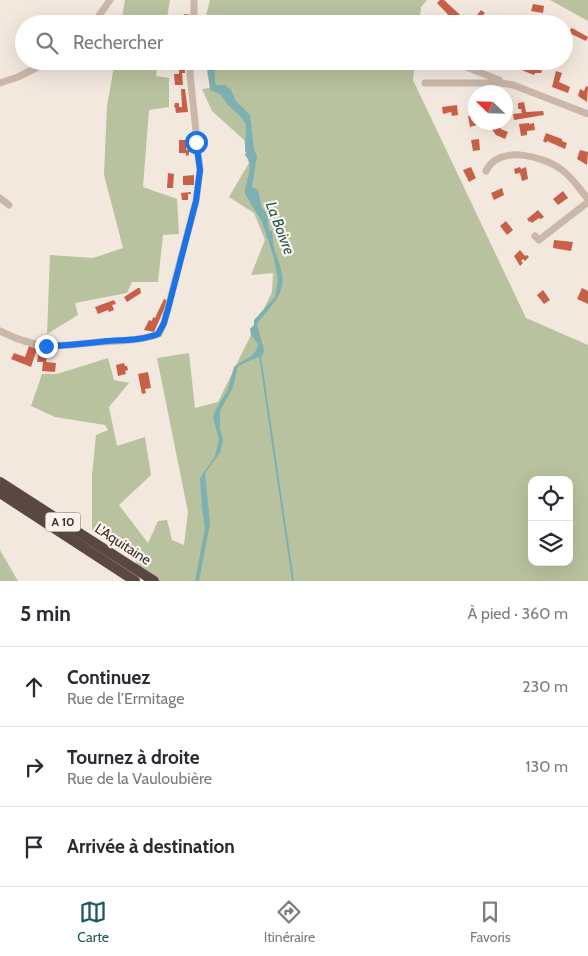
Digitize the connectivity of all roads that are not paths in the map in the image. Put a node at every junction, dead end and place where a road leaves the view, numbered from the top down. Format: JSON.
{"nodes":[{"id":1,"x":110,"y":0,"type":"edge"},
{"id":2,"x":194,"y":0,"type":"edge"},
{"id":3,"x":100,"y":15,"type":"edge"},
{"id":4,"x":194,"y":15,"type":"edge"},
{"id":5,"x":33,"y":70,"type":"edge"},
{"id":6,"x":190,"y":70,"type":"edge"},
{"id":7,"x":474,"y":70,"type":"edge"},
{"id":8,"x":0,"y":83,"type":"edge"},
{"id":9,"x":425,"y":83,"type":"dead end"},
{"id":10,"x":513,"y":85,"type":"junction"},
{"id":11,"x":588,"y":114,"type":"edge"},
{"id":12,"x":486,"y":171,"type":"dead end"},
{"id":13,"x":0,"y":198,"type":"edge"},
{"id":14,"x":588,"y":200,"type":"edge"},
{"id":15,"x":9,"y":205,"type":"dead end"},
{"id":16,"x":535,"y":236,"type":"dead end"},
{"id":17,"x":0,"y":331,"type":"edge"},
{"id":18,"x":0,"y":482,"type":"edge"},
{"id":19,"x":0,"y":493,"type":"edge"},
{"id":20,"x":123,"y":567,"type":"junction"},
{"id":21,"x":135,"y":581,"type":"edge"},
{"id":22,"x":154,"y":581,"type":"edge"}],
"edges":[{"from":1,"to":3,"type":"street"},
{"from":2,"to":4,"type":"street"},
{"from":5,"to":8,"type":"street"},
{"from":6,"to":17,"type":"street"},
{"from":7,"to":10,"type":"street"},
{"from":9,"to":10,"type":"street"},
{"from":10,"to":11,"type":"street"},
{"from":12,"to":14,"type":"street"},
{"from":13,"to":15,"type":"street"},
{"from":14,"to":16,"type":"street"},
{"from":18,"to":20,"type":"highway","name":"L'Aquitaine","number":"A 10"},
{"from":19,"to":20,"type":"highway","name":"L'Aquitaine","number":"A 10"},
{"from":20,"to":21,"type":"highway","name":"L'Aquitaine","number":"A 10"},
{"from":20,"to":22,"type":"highway","name":"L'Aquitaine","number":"A 10"}]}
